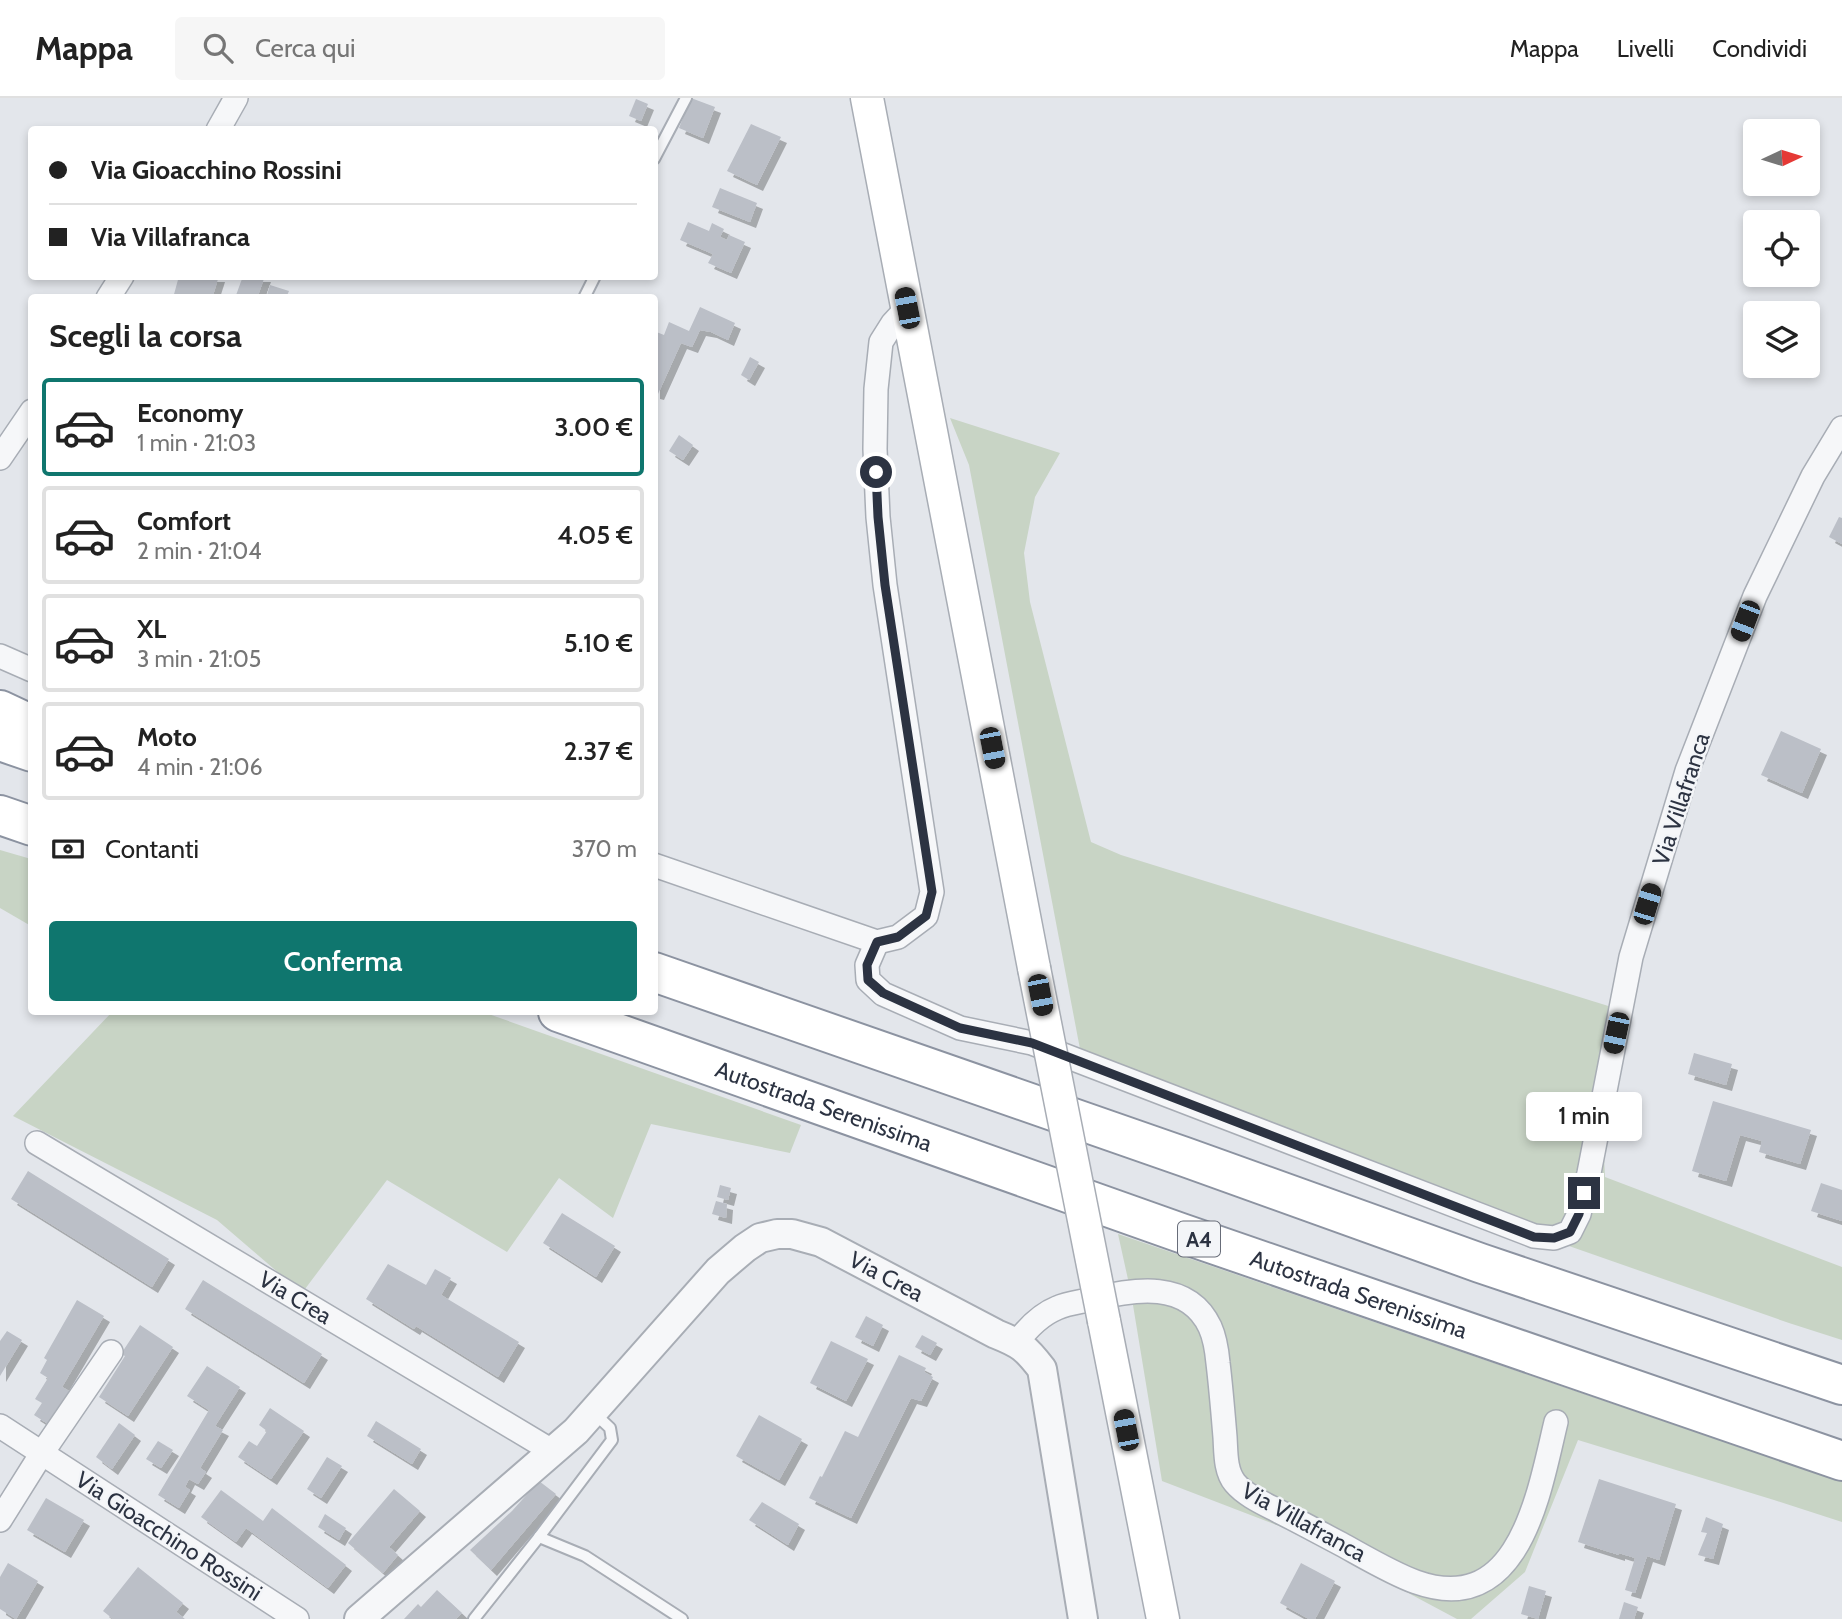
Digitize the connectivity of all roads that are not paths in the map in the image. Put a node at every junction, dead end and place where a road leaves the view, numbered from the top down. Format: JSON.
{"nodes":[{"id":1,"x":236,"y":98,"type":"edge"},
{"id":2,"x":686,"y":98,"type":"edge"},
{"id":3,"x":867,"y":98,"type":"edge"},
{"id":4,"x":220,"y":126,"type":"edge"},
{"id":5,"x":658,"y":151,"type":"edge"},
{"id":6,"x":907,"y":308,"type":"junction"},
{"id":7,"x":28,"y":417,"type":"edge"},
{"id":8,"x":1842,"y":428,"type":"edge"},
{"id":9,"x":0,"y":458,"type":"edge"},
{"id":10,"x":0,"y":656,"type":"edge"},
{"id":11,"x":28,"y":668,"type":"edge"},
{"id":12,"x":0,"y":710,"type":"edge"},
{"id":13,"x":28,"y":723,"type":"edge"},
{"id":14,"x":0,"y":741,"type":"edge"},
{"id":15,"x":28,"y":751,"type":"edge"},
{"id":16,"x":0,"y":815,"type":"edge"},
{"id":17,"x":28,"y":825,"type":"edge"},
{"id":18,"x":0,"y":830,"type":"edge"},
{"id":19,"x":28,"y":835,"type":"edge"},
{"id":20,"x":658,"y":865,"type":"edge"},
{"id":21,"x":877,"y":942,"type":"junction"},
{"id":22,"x":658,"y":953,"type":"edge"},
{"id":23,"x":658,"y":973,"type":"edge"},
{"id":24,"x":566,"y":1015,"type":"edge"},
{"id":25,"x":37,"y":1143,"type":"dead end"},
{"id":26,"x":1185,"y":1157,"type":"junction"},
{"id":27,"x":1017,"y":1342,"type":"junction"},
{"id":28,"x":111,"y":1352,"type":"dead end"},
{"id":29,"x":1842,"y":1385,"type":"edge"},
{"id":30,"x":593,"y":1412,"type":"junction"},
{"id":31,"x":1556,"y":1422,"type":"dead end"},
{"id":32,"x":0,"y":1426,"type":"edge"},
{"id":33,"x":552,"y":1451,"type":"junction"},
{"id":34,"x":42,"y":1453,"type":"junction"},
{"id":35,"x":1842,"y":1461,"type":"edge"},
{"id":36,"x":0,"y":1520,"type":"edge"},
{"id":37,"x":539,"y":1537,"type":"junction"},
{"id":38,"x":297,"y":1619,"type":"edge"},
{"id":39,"x":359,"y":1619,"type":"edge"},
{"id":40,"x":474,"y":1619,"type":"edge"},
{"id":41,"x":682,"y":1619,"type":"edge"},
{"id":42,"x":1083,"y":1619,"type":"edge"},
{"id":43,"x":1163,"y":1619,"type":"edge"}],
"edges":[{"from":1,"to":4,"type":"street"},
{"from":2,"to":5,"type":"lane"},
{"from":3,"to":6,"type":"main road"},
{"from":6,"to":21,"type":"street"},
{"from":6,"to":43,"type":"main road","bridge":true},
{"from":7,"to":9,"type":"street"},
{"from":8,"to":21,"type":"street","name":"Via Villafranca"},
{"from":10,"to":11,"type":"street"},
{"from":12,"to":13,"type":"highway"},
{"from":14,"to":15,"type":"highway"},
{"from":16,"to":17,"type":"highway"},
{"from":18,"to":19,"type":"highway"},
{"from":20,"to":21,"type":"street"},
{"from":22,"to":26,"type":"highway"},
{"from":23,"to":26,"type":"highway"},
{"from":24,"to":35,"type":"highway","name":"Autostrada Serenissima","number":"A4"},
{"from":25,"to":33,"type":"street","name":"Via Crea"},
{"from":26,"to":29,"type":"highway"},
{"from":27,"to":30,"type":"street","name":"Via Crea"},
{"from":27,"to":31,"type":"street","name":"Via Villafranca"},
{"from":27,"to":42,"type":"street","name":"Via Crea"},
{"from":28,"to":34,"type":"street"},
{"from":30,"to":33,"type":"street","name":"Via Crea"},
{"from":30,"to":37,"type":"lane"},
{"from":32,"to":34,"type":"street","name":"Via Gioacchino Rossini"},
{"from":33,"to":39,"type":"street","name":"Via Crea"},
{"from":34,"to":36,"type":"street"},
{"from":34,"to":38,"type":"street","name":"Via Gioacchino Rossini"},
{"from":37,"to":40,"type":"lane"},
{"from":37,"to":41,"type":"lane"}]}
